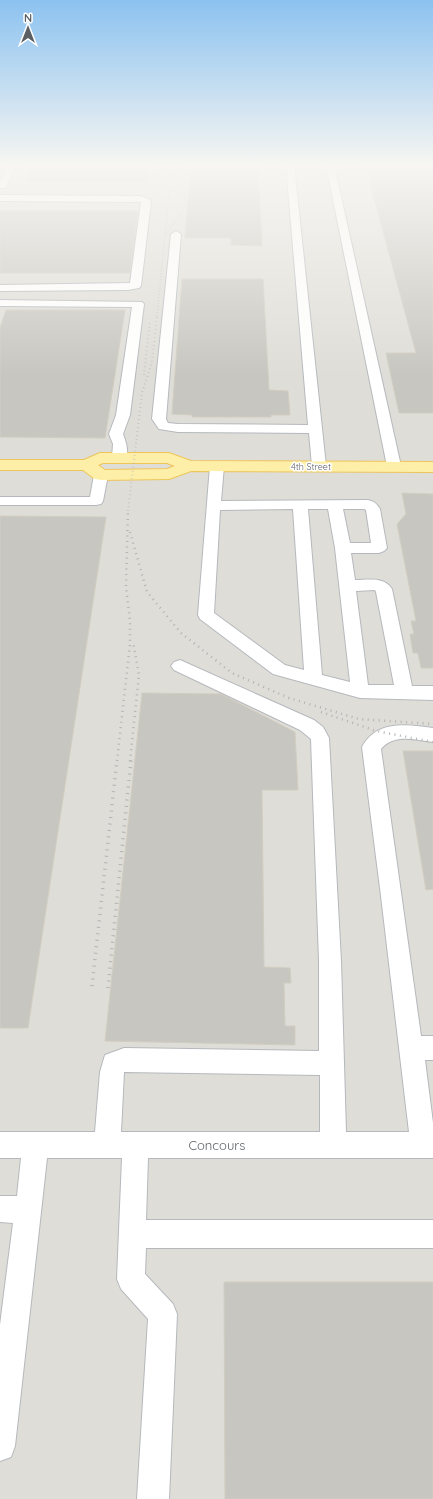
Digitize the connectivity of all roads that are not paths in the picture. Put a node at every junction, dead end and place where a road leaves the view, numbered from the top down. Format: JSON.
{"nodes":[{"id":1,"x":176,"y":234,"type":"dead end"},
{"id":2,"x":142,"y":235,"type":"edge"},
{"id":3,"x":297,"y":235,"type":"edge"},
{"id":4,"x":345,"y":235,"type":"edge"},
{"id":5,"x":0,"y":288,"type":"edge"},
{"id":6,"x":0,"y":303,"type":"edge"},
{"id":7,"x":315,"y":429,"type":"junction"},
{"id":8,"x":119,"y":458,"type":"junction"},
{"id":9,"x":0,"y":465,"type":"edge"},
{"id":10,"x":88,"y":465,"type":"junction"},
{"id":11,"x":189,"y":466,"type":"junction"},
{"id":12,"x":217,"y":466,"type":"junction"},
{"id":13,"x":319,"y":466,"type":"junction"},
{"id":14,"x":394,"y":466,"type":"junction"},
{"id":15,"x":433,"y":467,"type":"edge"},
{"id":16,"x":101,"y":475,"type":"junction"},
{"id":17,"x":0,"y":501,"type":"edge"},
{"id":18,"x":335,"y":504,"type":"junction"},
{"id":19,"x":300,"y":505,"type":"junction"},
{"id":20,"x":214,"y":506,"type":"junction"},
{"id":21,"x":343,"y":548,"type":"junction"},
{"id":22,"x":348,"y":586,"type":"junction"},
{"id":23,"x":180,"y":666,"type":"dead end"},
{"id":24,"x":313,"y":679,"type":"junction"},
{"id":25,"x":360,"y":691,"type":"junction"},
{"id":26,"x":404,"y":692,"type":"junction"},
{"id":27,"x":433,"y":693,"type":"edge"},
{"id":28,"x":433,"y":735,"type":"edge"},
{"id":29,"x":422,"y":1048,"type":"edge"},
{"id":30,"x":332,"y":1063,"type":"junction"},
{"id":31,"x":0,"y":1145,"type":"edge"},
{"id":32,"x":36,"y":1145,"type":"junction"},
{"id":33,"x":107,"y":1145,"type":"junction"},
{"id":34,"x":135,"y":1145,"type":"junction"},
{"id":35,"x":333,"y":1145,"type":"junction"},
{"id":36,"x":428,"y":1145,"type":"edge"},
{"id":37,"x":0,"y":1210,"type":"edge"},
{"id":38,"x":28,"y":1210,"type":"junction"},
{"id":39,"x":133,"y":1234,"type":"junction"},
{"id":40,"x":433,"y":1234,"type":"edge"},
{"id":41,"x":0,"y":1446,"type":"edge"},
{"id":42,"x":153,"y":1499,"type":"edge"}],
"edges":[{"from":1,"to":7,"type":"street"},
{"from":2,"to":5,"type":"street"},
{"from":3,"to":7,"type":"street"},
{"from":4,"to":14,"type":"street"},
{"from":6,"to":8,"type":"street"},
{"from":7,"to":13,"type":"street"},
{"from":8,"to":10,"type":"main road","name":"4th Street"},
{"from":8,"to":11,"type":"main road","name":"4th Street"},
{"from":9,"to":10,"type":"main road","name":"4th Street"},
{"from":10,"to":16,"type":"main road"},
{"from":11,"to":12,"type":"main road","name":"4th Street"},
{"from":11,"to":16,"type":"main road","name":"4th Street"},
{"from":12,"to":13,"type":"main road","name":"4th Street"},
{"from":12,"to":20,"type":"street"},
{"from":13,"to":14,"type":"main road","name":"4th Street"},
{"from":14,"to":15,"type":"main road","name":"4th Street"},
{"from":16,"to":17,"type":"street"},
{"from":18,"to":19,"type":"street"},
{"from":18,"to":21,"type":"street"},
{"from":18,"to":21,"type":"street"},
{"from":19,"to":20,"type":"street"},
{"from":19,"to":24,"type":"street"},
{"from":20,"to":24,"type":"street"},
{"from":21,"to":22,"type":"street"},
{"from":22,"to":25,"type":"street"},
{"from":22,"to":26,"type":"street"},
{"from":23,"to":30,"type":"street"},
{"from":24,"to":25,"type":"street"},
{"from":25,"to":26,"type":"street"},
{"from":26,"to":27,"type":"street"},
{"from":28,"to":29,"type":"street"},
{"from":29,"to":36,"type":"street"},
{"from":30,"to":33,"type":"street"},
{"from":30,"to":35,"type":"street"},
{"from":31,"to":32,"type":"street","name":"Concours"},
{"from":32,"to":33,"type":"street","name":"Concours"},
{"from":32,"to":38,"type":"street"},
{"from":33,"to":34,"type":"street","name":"Concours"},
{"from":34,"to":35,"type":"street","name":"Concours"},
{"from":34,"to":39,"type":"street"},
{"from":35,"to":36,"type":"street","name":"Concours"},
{"from":37,"to":38,"type":"street"},
{"from":38,"to":41,"type":"street"},
{"from":39,"to":40,"type":"street"},
{"from":39,"to":42,"type":"street"}]}
